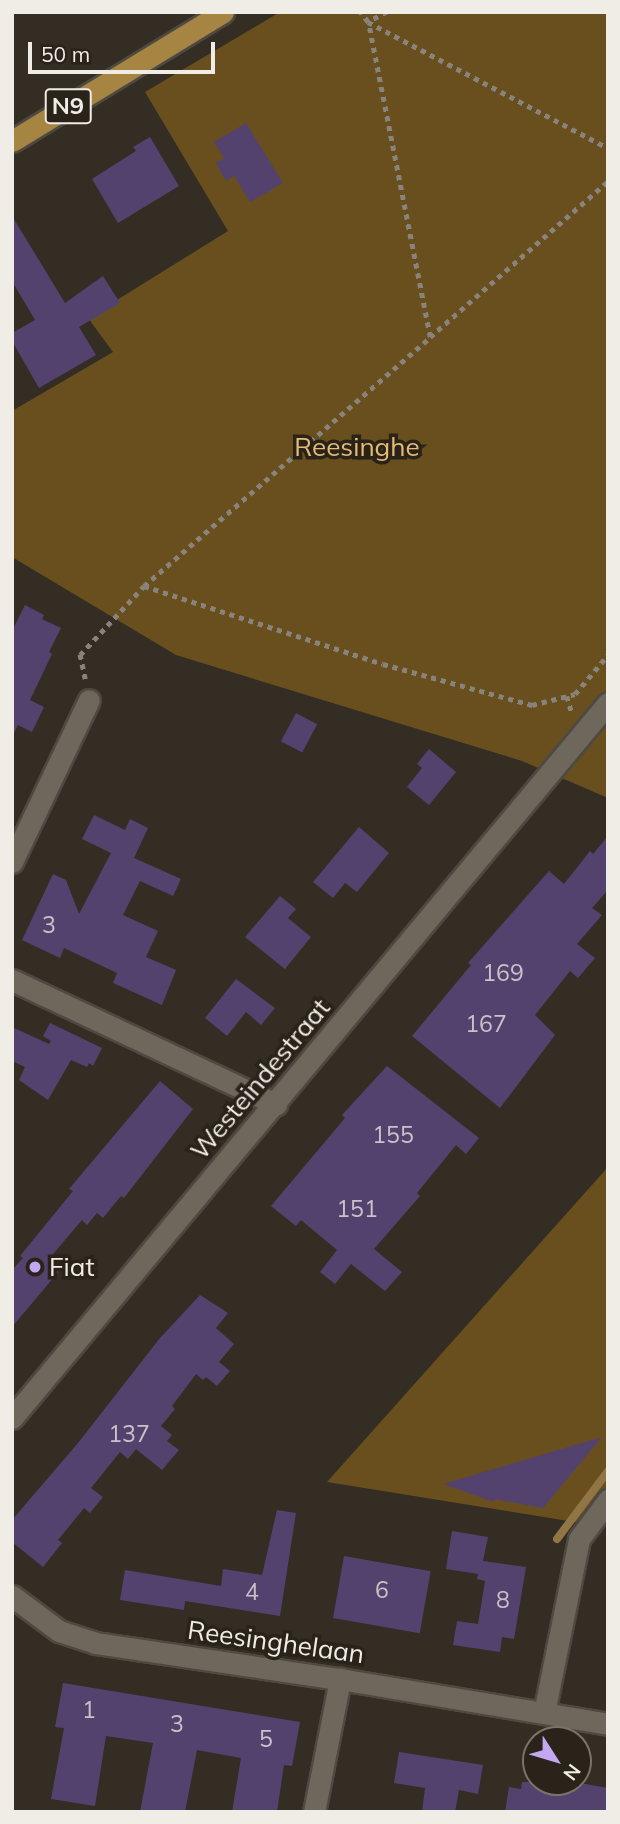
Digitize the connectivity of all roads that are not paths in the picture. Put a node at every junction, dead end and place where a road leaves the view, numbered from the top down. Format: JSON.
{"nodes":[{"id":1,"x":223,"y":12,"type":"edge"},
{"id":2,"x":12,"y":141,"type":"edge"},
{"id":3,"x":89,"y":700,"type":"road end"},
{"id":4,"x":608,"y":703,"type":"edge"},
{"id":5,"x":12,"y":862,"type":"edge"},
{"id":6,"x":12,"y":980,"type":"edge"},
{"id":7,"x":276,"y":1104,"type":"junction"},
{"id":8,"x":12,"y":1418,"type":"edge"},
{"id":9,"x":608,"y":1500,"type":"edge"},
{"id":10,"x":12,"y":1596,"type":"edge"},
{"id":11,"x":340,"y":1679,"type":"junction"},
{"id":12,"x":544,"y":1713,"type":"junction"},
{"id":13,"x":608,"y":1724,"type":"edge"},
{"id":14,"x":314,"y":1812,"type":"edge"}],
"edges":[{"from":1,"to":2,"type":"main road","number":"N9"},
{"from":3,"to":5,"type":"street"},
{"from":4,"to":7,"type":"street","name":"Westeindestraat"},
{"from":6,"to":7,"type":"street"},
{"from":7,"to":8,"type":"street","name":"Westeindestraat"},
{"from":9,"to":12,"type":"street"},
{"from":10,"to":11,"type":"street","name":"Reesinghelaan"},
{"from":11,"to":12,"type":"street","name":"Reesinghelaan"},
{"from":11,"to":14,"type":"street"},
{"from":12,"to":13,"type":"street","name":"Reesinghelaan"}]}
